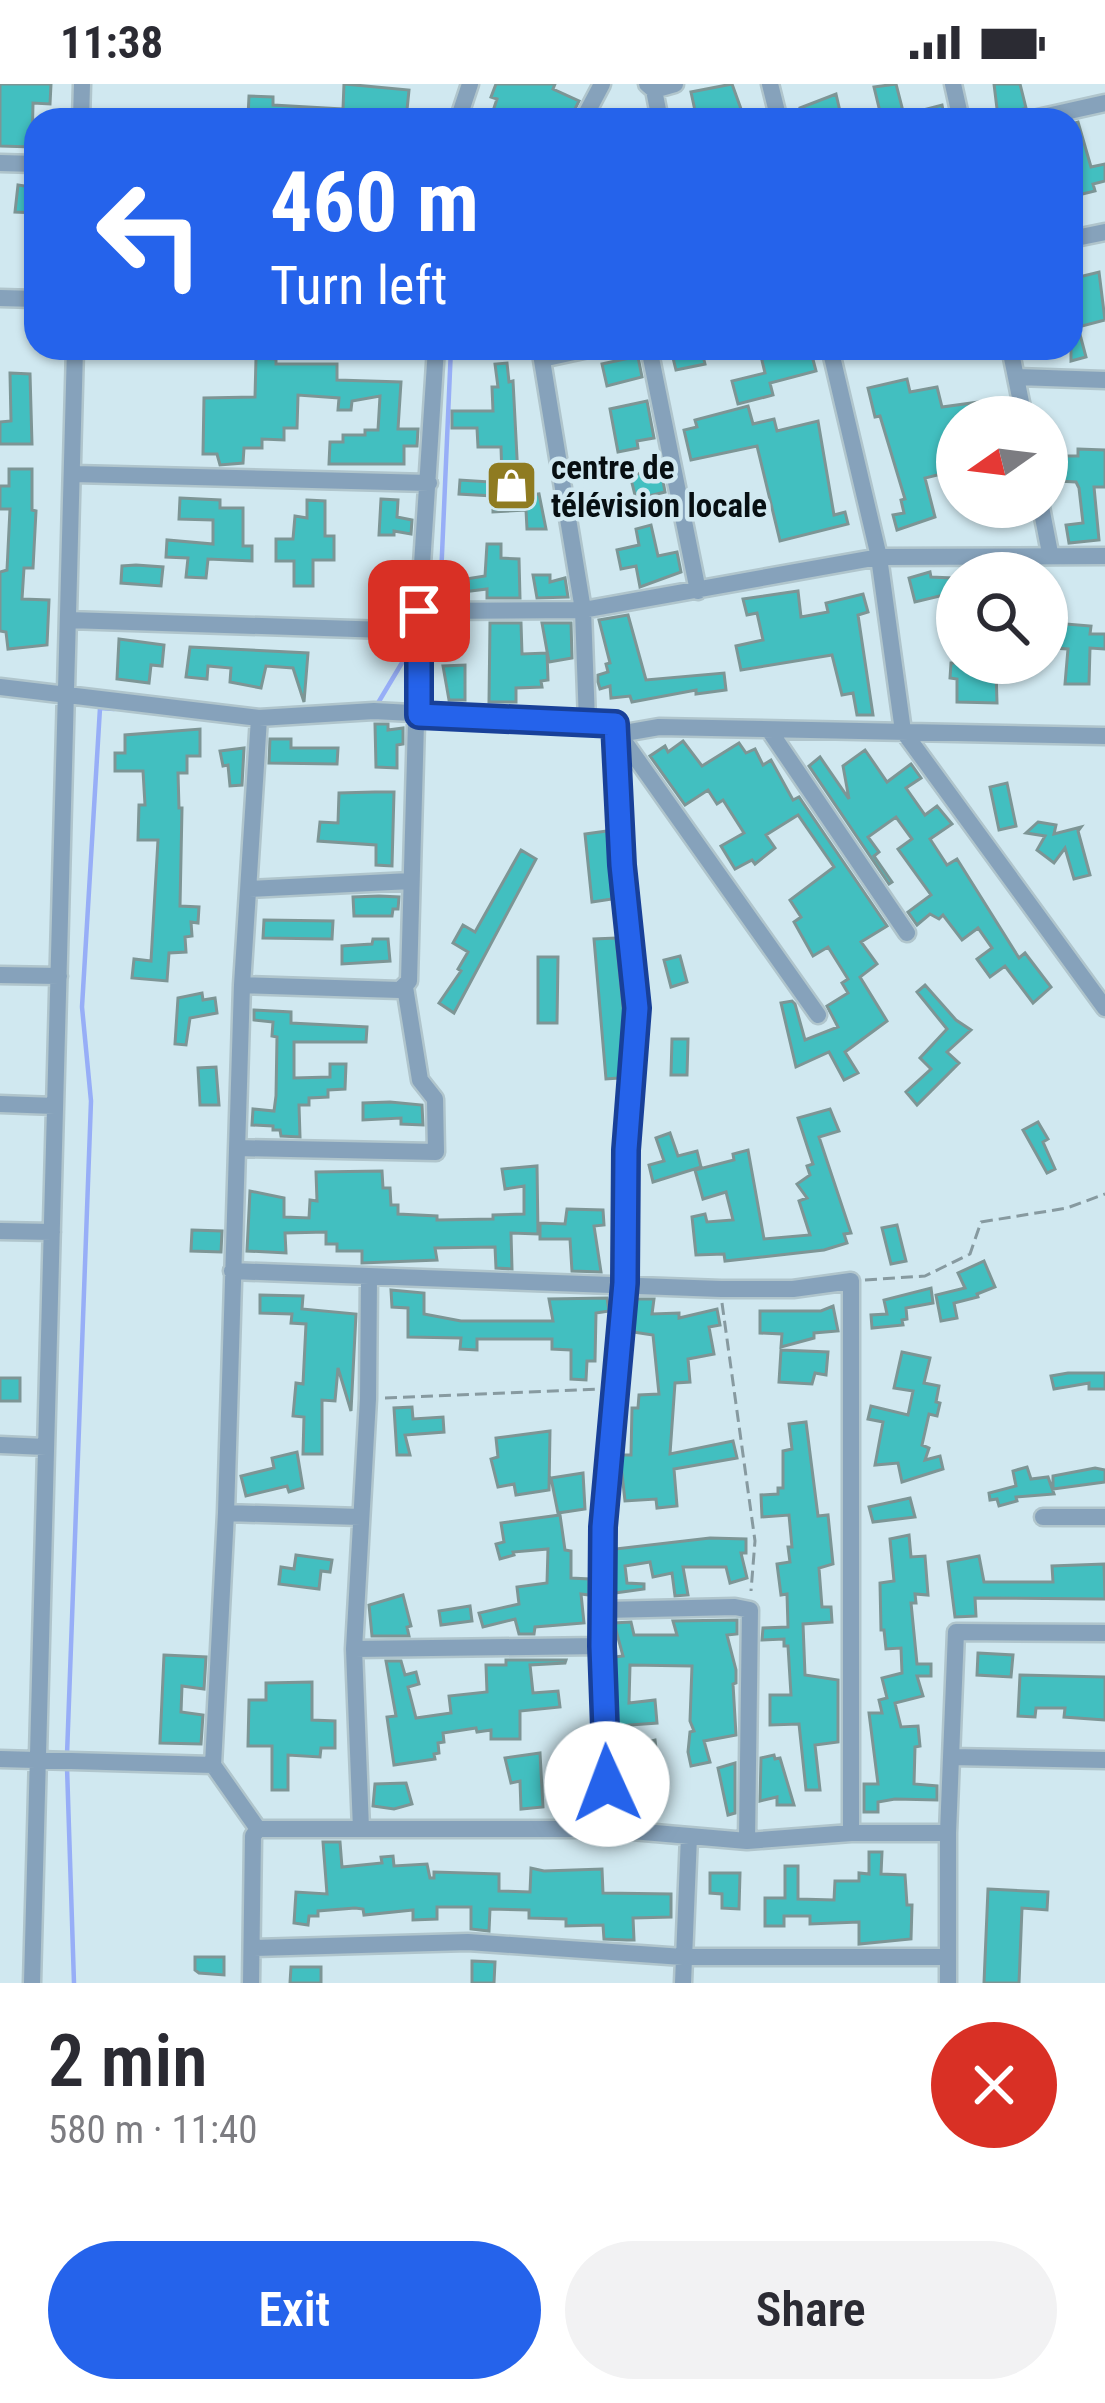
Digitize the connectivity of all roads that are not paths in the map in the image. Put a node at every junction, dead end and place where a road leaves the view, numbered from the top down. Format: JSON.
{"nodes":[{"id":1,"x":675,"y":84,"type":"edge"},
{"id":2,"x":651,"y":87,"type":"edge"},
{"id":3,"x":76,"y":360,"type":"edge"},
{"id":4,"x":435,"y":360,"type":"edge"},
{"id":5,"x":542,"y":360,"type":"edge"},
{"id":6,"x":651,"y":360,"type":"edge"},
{"id":7,"x":833,"y":360,"type":"edge"},
{"id":8,"x":1013,"y":360,"type":"edge"},
{"id":9,"x":1017,"y":376,"type":"junction"},
{"id":10,"x":1105,"y":380,"type":"edge"},
{"id":11,"x":1020,"y":396,"type":"edge"},
{"id":12,"x":74,"y":474,"type":"junction"},
{"id":13,"x":429,"y":484,"type":"junction"},
{"id":14,"x":1068,"y":554,"type":"edge"},
{"id":15,"x":936,"y":556,"type":"edge"},
{"id":16,"x":1105,"y":556,"type":"edge"},
{"id":17,"x":879,"y":557,"type":"junction"},
{"id":18,"x":698,"y":591,"type":"junction"},
{"id":19,"x":583,"y":610,"type":"junction"},
{"id":20,"x":419,"y":611,"type":"junction"},
{"id":21,"x":68,"y":620,"type":"junction"},
{"id":22,"x":418,"y":632,"type":"junction"},
{"id":23,"x":0,"y":687,"type":"edge"},
{"id":24,"x":66,"y":692,"type":"junction"},
{"id":25,"x":419,"y":715,"type":"junction"},
{"id":26,"x":259,"y":718,"type":"junction"},
{"id":27,"x":587,"y":722,"type":"junction"},
{"id":28,"x":617,"y":729,"type":"junction"},
{"id":29,"x":770,"y":730,"type":"junction"},
{"id":30,"x":903,"y":731,"type":"junction"},
{"id":31,"x":1105,"y":736,"type":"edge"},
{"id":32,"x":410,"y":880,"type":"junction"},
{"id":33,"x":249,"y":889,"type":"junction"},
{"id":34,"x":908,"y":933,"type":"dead end"},
{"id":35,"x":0,"y":976,"type":"edge"},
{"id":36,"x":58,"y":976,"type":"junction"},
{"id":37,"x":242,"y":985,"type":"junction"},
{"id":38,"x":405,"y":987,"type":"junction"},
{"id":39,"x":1105,"y":1008,"type":"edge"},
{"id":40,"x":818,"y":1016,"type":"dead end"},
{"id":41,"x":0,"y":1104,"type":"edge"},
{"id":42,"x":55,"y":1106,"type":"junction"},
{"id":43,"x":237,"y":1148,"type":"junction"},
{"id":44,"x":0,"y":1231,"type":"edge"},
{"id":45,"x":52,"y":1232,"type":"junction"},
{"id":46,"x":232,"y":1271,"type":"junction"},
{"id":47,"x":369,"y":1277,"type":"junction"},
{"id":48,"x":625,"y":1283,"type":"junction"},
{"id":49,"x":0,"y":1445,"type":"edge"},
{"id":50,"x":46,"y":1447,"type":"junction"},
{"id":51,"x":226,"y":1514,"type":"junction"},
{"id":52,"x":362,"y":1517,"type":"junction"},
{"id":53,"x":1043,"y":1517,"type":"dead end"},
{"id":54,"x":1105,"y":1517,"type":"edge"},
{"id":55,"x":604,"y":1610,"type":"junction"},
{"id":56,"x":1105,"y":1633,"type":"edge"},
{"id":57,"x":602,"y":1646,"type":"junction"},
{"id":58,"x":354,"y":1649,"type":"junction"},
{"id":59,"x":951,"y":1757,"type":"junction"},
{"id":60,"x":0,"y":1759,"type":"edge"},
{"id":61,"x":38,"y":1760,"type":"junction"},
{"id":62,"x":1105,"y":1760,"type":"edge"},
{"id":63,"x":213,"y":1765,"type":"junction"},
{"id":64,"x":258,"y":1829,"type":"junction"},
{"id":65,"x":361,"y":1829,"type":"junction"},
{"id":66,"x":608,"y":1829,"type":"junction"},
{"id":67,"x":851,"y":1833,"type":"junction"},
{"id":68,"x":948,"y":1833,"type":"junction"},
{"id":69,"x":689,"y":1836,"type":"junction"},
{"id":70,"x":747,"y":1841,"type":"junction"},
{"id":71,"x":253,"y":1948,"type":"junction"},
{"id":72,"x":683,"y":1957,"type":"junction"},
{"id":73,"x":948,"y":1958,"type":"junction"},
{"id":74,"x":32,"y":1983,"type":"edge"},
{"id":75,"x":251,"y":1983,"type":"edge"},
{"id":76,"x":683,"y":1983,"type":"edge"},
{"id":77,"x":948,"y":1983,"type":"edge"}],
"edges":[{"from":1,"to":2,"type":"street"},
{"from":3,"to":12,"type":"street"},
{"from":4,"to":13,"type":"street"},
{"from":5,"to":19,"type":"street"},
{"from":6,"to":18,"type":"street"},
{"from":7,"to":17,"type":"street"},
{"from":8,"to":9,"type":"street"},
{"from":9,"to":10,"type":"street"},
{"from":9,"to":11,"type":"street"},
{"from":12,"to":13,"type":"street"},
{"from":12,"to":21,"type":"street"},
{"from":13,"to":20,"type":"street"},
{"from":14,"to":16,"type":"street"},
{"from":15,"to":17,"type":"street"},
{"from":17,"to":18,"type":"street"},
{"from":17,"to":30,"type":"street"},
{"from":18,"to":19,"type":"street"},
{"from":19,"to":20,"type":"street"},
{"from":19,"to":27,"type":"street"},
{"from":20,"to":22,"type":"street"},
{"from":21,"to":22,"type":"street"},
{"from":21,"to":24,"type":"street"},
{"from":22,"to":25,"type":"street"},
{"from":23,"to":24,"type":"street"},
{"from":24,"to":26,"type":"street"},
{"from":24,"to":36,"type":"street"},
{"from":25,"to":26,"type":"street"},
{"from":25,"to":27,"type":"street"},
{"from":25,"to":32,"type":"street"},
{"from":26,"to":33,"type":"street"},
{"from":27,"to":28,"type":"street"},
{"from":28,"to":29,"type":"street"},
{"from":28,"to":40,"type":"street"},
{"from":28,"to":48,"type":"street"},
{"from":29,"to":30,"type":"street"},
{"from":29,"to":34,"type":"street"},
{"from":30,"to":31,"type":"street"},
{"from":30,"to":39,"type":"street"},
{"from":32,"to":33,"type":"street"},
{"from":32,"to":38,"type":"street"},
{"from":33,"to":37,"type":"street"},
{"from":35,"to":36,"type":"street"},
{"from":36,"to":42,"type":"street"},
{"from":37,"to":38,"type":"street"},
{"from":37,"to":43,"type":"street"},
{"from":38,"to":43,"type":"street"},
{"from":41,"to":42,"type":"street"},
{"from":42,"to":45,"type":"street"},
{"from":43,"to":46,"type":"street"},
{"from":44,"to":45,"type":"street"},
{"from":45,"to":50,"type":"street"},
{"from":46,"to":47,"type":"street"},
{"from":46,"to":51,"type":"street"},
{"from":47,"to":48,"type":"street"},
{"from":47,"to":52,"type":"street"},
{"from":48,"to":55,"type":"street"},
{"from":48,"to":67,"type":"street"},
{"from":49,"to":50,"type":"street"},
{"from":50,"to":61,"type":"street"},
{"from":51,"to":52,"type":"street"},
{"from":51,"to":63,"type":"street"},
{"from":52,"to":58,"type":"street"},
{"from":53,"to":54,"type":"street"},
{"from":55,"to":57,"type":"street"},
{"from":55,"to":70,"type":"street"},
{"from":56,"to":59,"type":"street"},
{"from":57,"to":58,"type":"street"},
{"from":57,"to":66,"type":"street"},
{"from":58,"to":65,"type":"street"},
{"from":59,"to":62,"type":"street"},
{"from":59,"to":68,"type":"street"},
{"from":60,"to":61,"type":"street"},
{"from":61,"to":63,"type":"street"},
{"from":61,"to":74,"type":"street"},
{"from":63,"to":64,"type":"street"},
{"from":64,"to":65,"type":"street"},
{"from":64,"to":71,"type":"street"},
{"from":65,"to":66,"type":"street"},
{"from":66,"to":69,"type":"street"},
{"from":67,"to":68,"type":"street"},
{"from":67,"to":70,"type":"street"},
{"from":68,"to":73,"type":"street"},
{"from":69,"to":70,"type":"street"},
{"from":69,"to":72,"type":"street"},
{"from":71,"to":72,"type":"street"},
{"from":71,"to":75,"type":"street"},
{"from":72,"to":73,"type":"street"},
{"from":72,"to":76,"type":"street"},
{"from":73,"to":77,"type":"street"}]}
